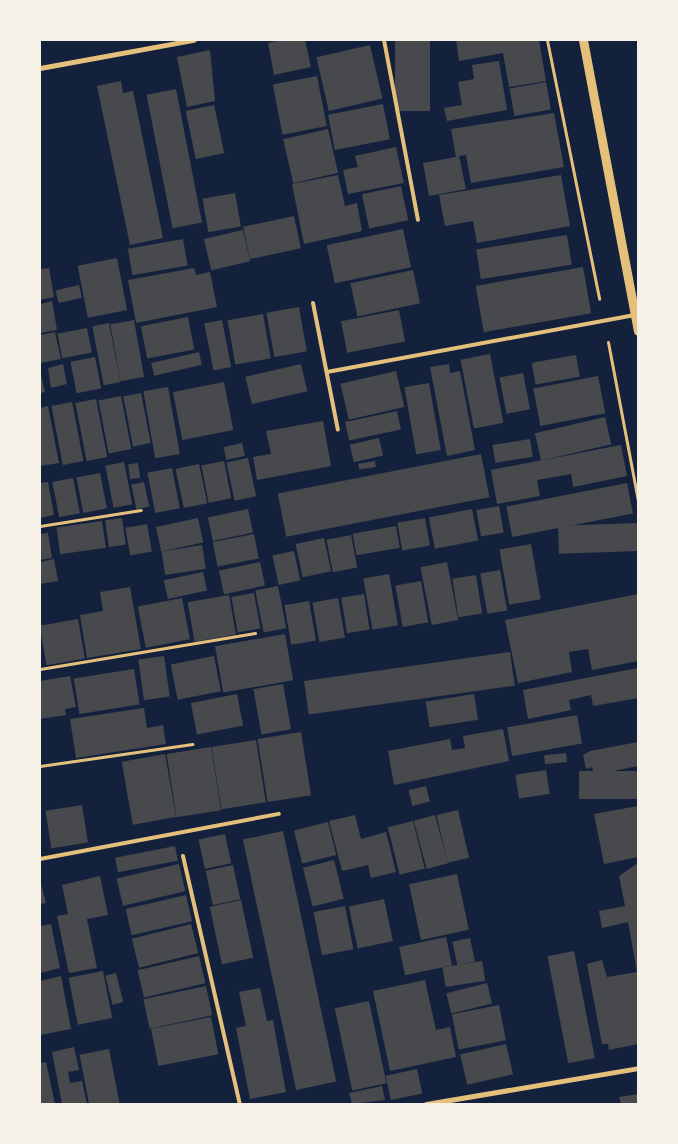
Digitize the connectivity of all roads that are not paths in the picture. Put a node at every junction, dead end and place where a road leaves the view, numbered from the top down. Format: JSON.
{"nodes":[{"id":1,"x":193,"y":40,"type":"edge"},
{"id":2,"x":384,"y":40,"type":"edge"},
{"id":3,"x":583,"y":40,"type":"edge"},
{"id":4,"x":40,"y":68,"type":"edge"},
{"id":5,"x":418,"y":220,"type":"dead end"},
{"id":6,"x":313,"y":303,"type":"dead end"},
{"id":7,"x":635,"y":315,"type":"junction"},
{"id":8,"x":638,"y":331,"type":"edge"},
{"id":9,"x":327,"y":372,"type":"junction"},
{"id":10,"x":338,"y":430,"type":"dead end"},
{"id":11,"x":279,"y":814,"type":"dead end"},
{"id":12,"x":183,"y":856,"type":"dead end"},
{"id":13,"x":40,"y":859,"type":"edge"},
{"id":14,"x":638,"y":1068,"type":"edge"},
{"id":15,"x":240,"y":1104,"type":"edge"},
{"id":16,"x":426,"y":1104,"type":"edge"}],
"edges":[{"from":1,"to":4,"type":"street"},
{"from":2,"to":5,"type":"lane"},
{"from":3,"to":7,"type":"street"},
{"from":6,"to":9,"type":"lane"},
{"from":7,"to":8,"type":"street"},
{"from":7,"to":9,"type":"lane"},
{"from":9,"to":10,"type":"lane"},
{"from":11,"to":13,"type":"lane"},
{"from":12,"to":15,"type":"lane"},
{"from":14,"to":16,"type":"street"}]}
